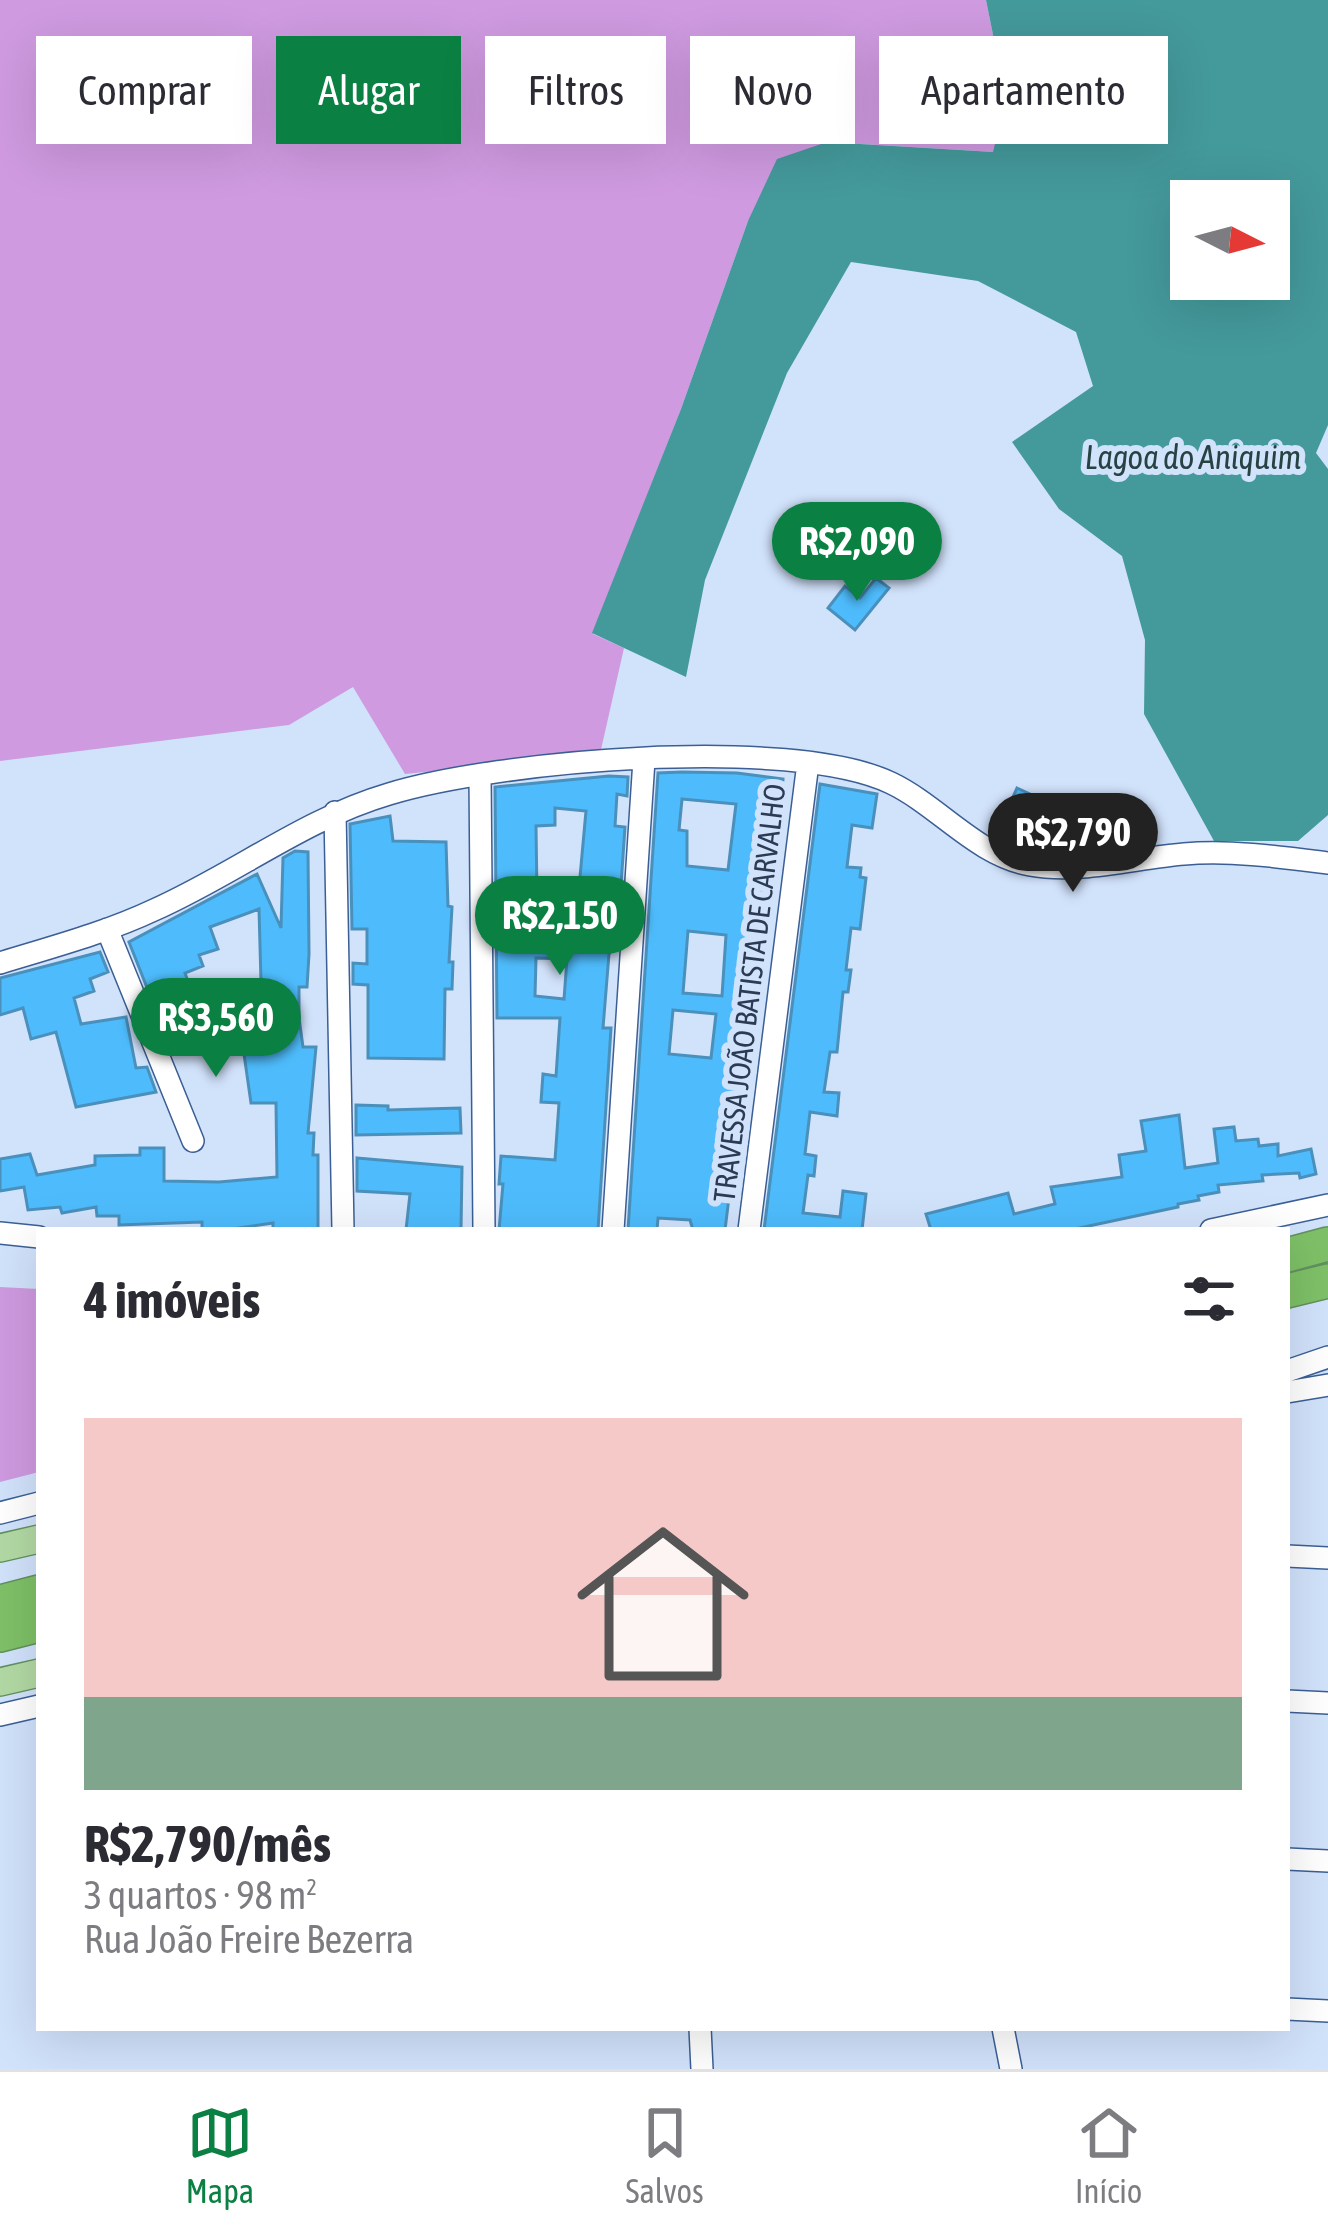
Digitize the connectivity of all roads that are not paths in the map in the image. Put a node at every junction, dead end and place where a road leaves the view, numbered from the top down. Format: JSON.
{"nodes":[{"id":1,"x":644,"y":760,"type":"junction"},
{"id":2,"x":808,"y":764,"type":"junction"},
{"id":3,"x":480,"y":775,"type":"junction"},
{"id":4,"x":335,"y":812,"type":"junction"},
{"id":5,"x":1328,"y":863,"type":"edge"},
{"id":6,"x":107,"y":929,"type":"junction"},
{"id":7,"x":0,"y":963,"type":"edge"},
{"id":8,"x":193,"y":1142,"type":"dead end"},
{"id":9,"x":1328,"y":1205,"type":"edge"},
{"id":10,"x":344,"y":1227,"type":"edge"},
{"id":11,"x":484,"y":1227,"type":"edge"},
{"id":12,"x":613,"y":1227,"type":"edge"},
{"id":13,"x":749,"y":1227,"type":"edge"},
{"id":14,"x":1225,"y":1227,"type":"edge"},
{"id":15,"x":0,"y":1233,"type":"edge"},
{"id":16,"x":36,"y":1237,"type":"edge"},
{"id":17,"x":1328,"y":1244,"type":"edge"},
{"id":18,"x":1290,"y":1254,"type":"edge"},
{"id":19,"x":1328,"y":1280,"type":"edge"},
{"id":20,"x":1290,"y":1290,"type":"edge"},
{"id":21,"x":1328,"y":1357,"type":"edge"},
{"id":22,"x":1290,"y":1370,"type":"edge"},
{"id":23,"x":1323,"y":1385,"type":"edge"},
{"id":24,"x":1290,"y":1391,"type":"edge"},
{"id":25,"x":36,"y":1504,"type":"edge"},
{"id":26,"x":0,"y":1513,"type":"edge"},
{"id":27,"x":36,"y":1540,"type":"edge"},
{"id":28,"x":0,"y":1548,"type":"edge"},
{"id":29,"x":1290,"y":1556,"type":"edge"},
{"id":30,"x":1328,"y":1558,"type":"edge"},
{"id":31,"x":36,"y":1593,"type":"edge"},
{"id":32,"x":0,"y":1603,"type":"edge"},
{"id":33,"x":36,"y":1626,"type":"edge"},
{"id":34,"x":0,"y":1635,"type":"edge"},
{"id":35,"x":36,"y":1674,"type":"edge"},
{"id":36,"x":0,"y":1682,"type":"edge"},
{"id":37,"x":1290,"y":1701,"type":"edge"},
{"id":38,"x":1328,"y":1703,"type":"edge"},
{"id":39,"x":36,"y":1707,"type":"edge"},
{"id":40,"x":0,"y":1715,"type":"edge"},
{"id":41,"x":1290,"y":1859,"type":"edge"},
{"id":42,"x":1328,"y":1861,"type":"edge"},
{"id":43,"x":1290,"y":2009,"type":"edge"},
{"id":44,"x":1328,"y":2011,"type":"edge"},
{"id":45,"x":700,"y":2031,"type":"edge"},
{"id":46,"x":1004,"y":2031,"type":"edge"},
{"id":47,"x":701,"y":2069,"type":"edge"},
{"id":48,"x":1011,"y":2069,"type":"edge"}],
"edges":[{"from":1,"to":2,"type":"street"},
{"from":1,"to":3,"type":"street"},
{"from":1,"to":12,"type":"street"},
{"from":2,"to":5,"type":"street"},
{"from":2,"to":13,"type":"street","name":"TRAVESSA JOÃO BATISTA DE CARVALHO"},
{"from":3,"to":4,"type":"street"},
{"from":3,"to":11,"type":"street"},
{"from":4,"to":6,"type":"street"},
{"from":4,"to":10,"type":"street"},
{"from":6,"to":7,"type":"street"},
{"from":6,"to":8,"type":"street"},
{"from":9,"to":14,"type":"street"},
{"from":15,"to":16,"type":"street"},
{"from":17,"to":18,"type":"highway"},
{"from":19,"to":20,"type":"highway"},
{"from":21,"to":22,"type":"street"},
{"from":23,"to":24,"type":"street"},
{"from":25,"to":26,"type":"street"},
{"from":27,"to":28,"type":"main road"},
{"from":29,"to":30,"type":"street"},
{"from":31,"to":32,"type":"highway"},
{"from":33,"to":34,"type":"highway"},
{"from":35,"to":36,"type":"main road"},
{"from":37,"to":38,"type":"street"},
{"from":39,"to":40,"type":"street"},
{"from":41,"to":42,"type":"street"},
{"from":43,"to":44,"type":"street"},
{"from":45,"to":47,"type":"street"},
{"from":46,"to":48,"type":"street"}]}
